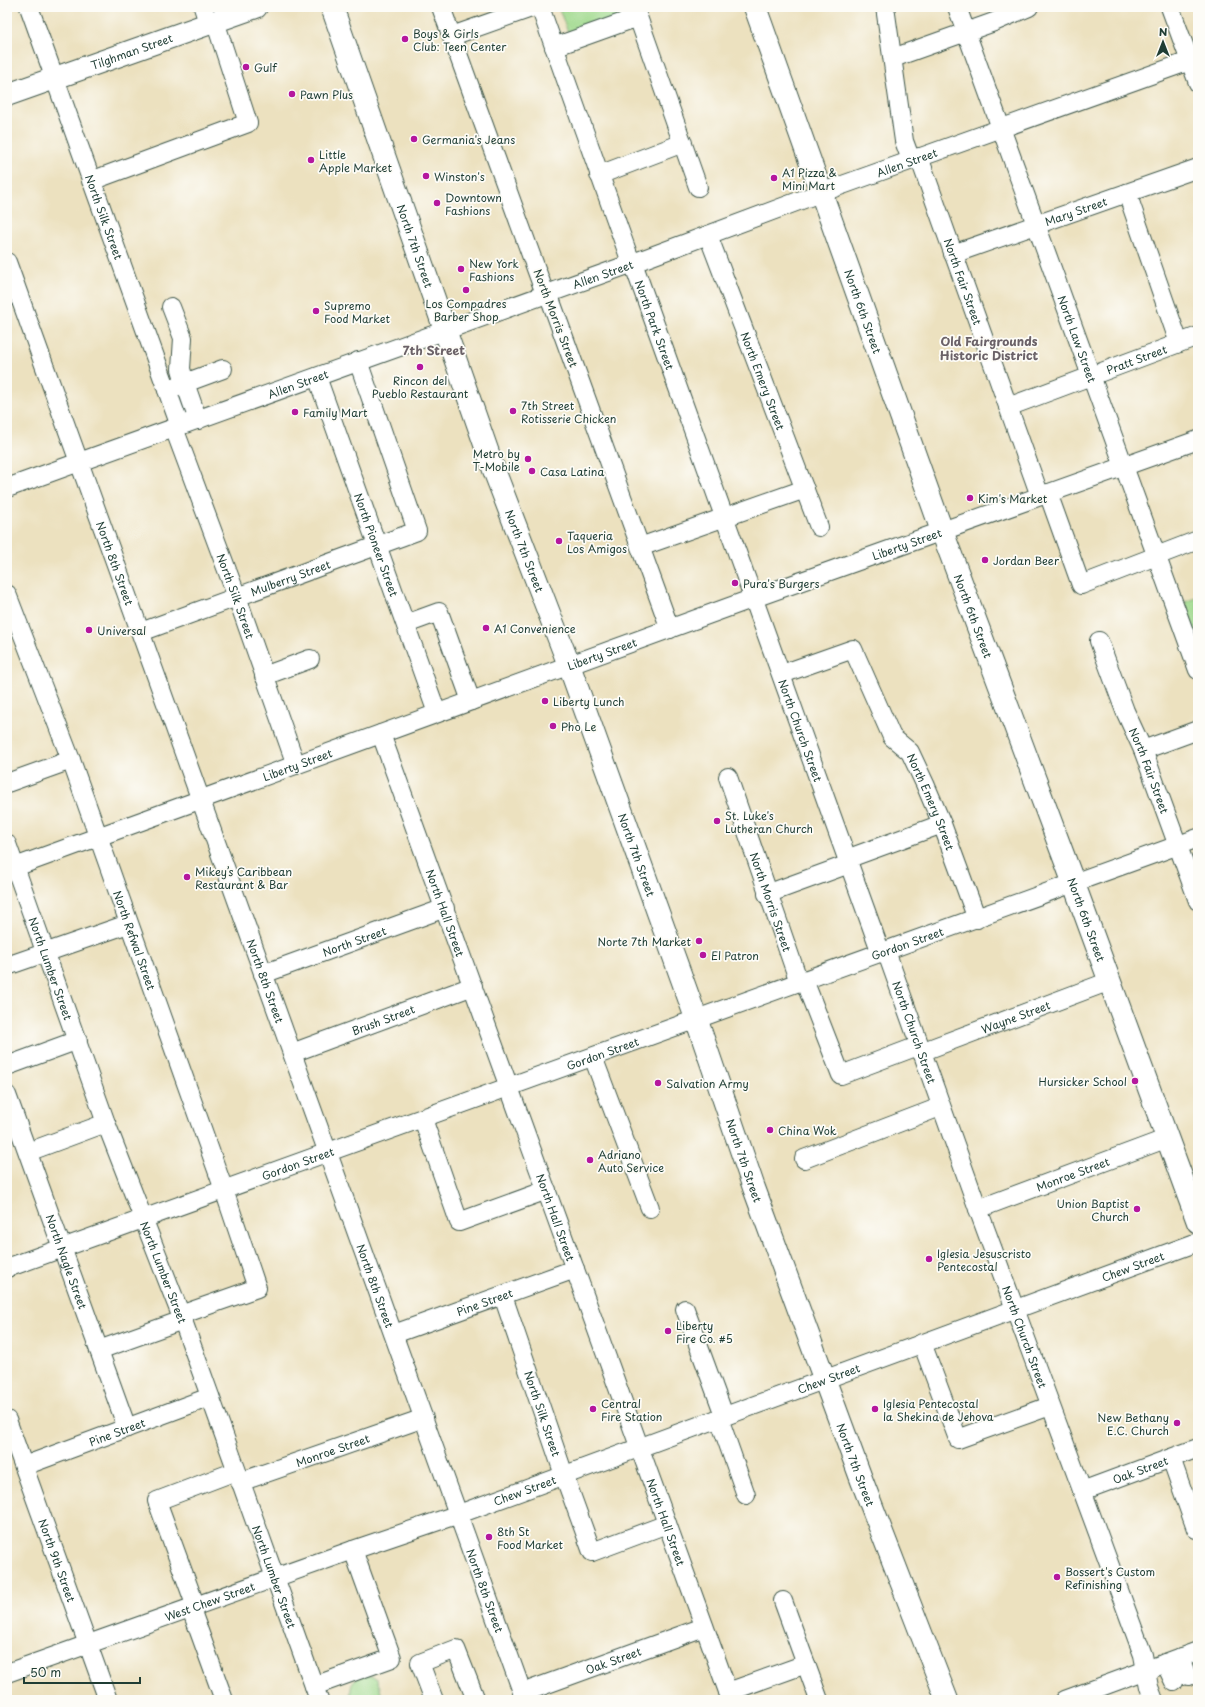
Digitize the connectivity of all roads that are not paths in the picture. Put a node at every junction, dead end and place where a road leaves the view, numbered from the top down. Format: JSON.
{"nodes":[{"id":1,"x":29,"y":7,"type":"edge"},
{"id":2,"x":256,"y":7,"type":"edge"},
{"id":3,"x":332,"y":7,"type":"edge"},
{"id":4,"x":441,"y":7,"type":"edge"},
{"id":5,"x":534,"y":7,"type":"edge"},
{"id":6,"x":540,"y":7,"type":"edge"},
{"id":7,"x":755,"y":7,"type":"edge"},
{"id":8,"x":885,"y":7,"type":"edge"},
{"id":9,"x":957,"y":7,"type":"edge"},
{"id":10,"x":1029,"y":7,"type":"edge"},
{"id":11,"x":1170,"y":7,"type":"edge"},
{"id":12,"x":209,"y":17,"type":"edge"},
{"id":13,"x":966,"y":32,"type":"junction"},
{"id":14,"x":452,"y":36,"type":"junction"},
{"id":15,"x":554,"y":47,"type":"junction"},
{"id":16,"x":893,"y":58,"type":"junction"},
{"id":17,"x":1194,"y":59,"type":"edge"},
{"id":18,"x":55,"y":77,"type":"junction"},
{"id":19,"x":1198,"y":83,"type":"edge"},
{"id":20,"x":7,"y":95,"type":"edge"},
{"id":21,"x":1002,"y":128,"type":"junction"},
{"id":22,"x":683,"y":143,"type":"junction"},
{"id":23,"x":915,"y":159,"type":"junction"},
{"id":24,"x":1198,"y":168,"type":"edge"},
{"id":25,"x":599,"y":175,"type":"junction"},
{"id":26,"x":91,"y":181,"type":"junction"},
{"id":27,"x":698,"y":187,"type":"dead end"},
{"id":28,"x":820,"y":193,"type":"junction"},
{"id":29,"x":1126,"y":193,"type":"junction"},
{"id":30,"x":1037,"y":225,"type":"junction"},
{"id":31,"x":708,"y":235,"type":"junction"},
{"id":32,"x":953,"y":254,"type":"junction"},
{"id":33,"x":7,"y":262,"type":"edge"},
{"id":34,"x":633,"y":263,"type":"junction"},
{"id":35,"x":548,"y":293,"type":"junction"},
{"id":36,"x":171,"y":306,"type":"dead end"},
{"id":37,"x":446,"y":330,"type":"junction"},
{"id":38,"x":1198,"y":336,"type":"edge"},
{"id":39,"x":1179,"y":343,"type":"junction"},
{"id":40,"x":358,"y":362,"type":"junction"},
{"id":41,"x":223,"y":369,"type":"dead end"},
{"id":42,"x":1091,"y":376,"type":"junction"},
{"id":43,"x":317,"y":377,"type":"junction"},
{"id":44,"x":185,"y":383,"type":"junction"},
{"id":45,"x":167,"y":390,"type":"junction"},
{"id":46,"x":1008,"y":407,"type":"junction"},
{"id":47,"x":198,"y":420,"type":"junction"},
{"id":48,"x":177,"y":427,"type":"junction"},
{"id":49,"x":1198,"y":440,"type":"edge"},
{"id":50,"x":80,"y":463,"type":"junction"},
{"id":51,"x":1123,"y":466,"type":"junction"},
{"id":52,"x":7,"y":488,"type":"edge"},
{"id":53,"x":805,"y":489,"type":"junction"},
{"id":54,"x":1044,"y":495,"type":"junction"},
{"id":55,"x":724,"y":516,"type":"junction"},
{"id":56,"x":819,"y":526,"type":"dead end"},
{"id":57,"x":942,"y":531,"type":"junction"},
{"id":58,"x":1198,"y":540,"type":"edge"},
{"id":59,"x":377,"y":546,"type":"junction"},
{"id":60,"x":640,"y":547,"type":"junction"},
{"id":61,"x":1156,"y":556,"type":"junction"},
{"id":62,"x":7,"y":595,"type":"edge"},
{"id":63,"x":237,"y":597,"type":"junction"},
{"id":64,"x":754,"y":598,"type":"junction"},
{"id":65,"x":406,"y":624,"type":"junction"},
{"id":66,"x":670,"y":629,"type":"junction"},
{"id":67,"x":141,"y":632,"type":"junction"},
{"id":68,"x":1099,"y":641,"type":"dead end"},
{"id":69,"x":310,"y":659,"type":"dead end"},
{"id":70,"x":569,"y":665,"type":"junction"},
{"id":71,"x":1198,"y":670,"type":"edge"},
{"id":72,"x":782,"y":674,"type":"junction"},
{"id":73,"x":264,"y":676,"type":"junction"},
{"id":74,"x":471,"y":701,"type":"junction"},
{"id":75,"x":437,"y":713,"type":"junction"},
{"id":76,"x":1198,"y":730,"type":"edge"},
{"id":77,"x":381,"y":734,"type":"junction"},
{"id":78,"x":1143,"y":750,"type":"junction"},
{"id":79,"x":71,"y":760,"type":"junction"},
{"id":80,"x":296,"y":765,"type":"junction"},
{"id":81,"x":728,"y":777,"type":"dead end"},
{"id":82,"x":7,"y":783,"type":"edge"},
{"id":83,"x":200,"y":800,"type":"junction"},
{"id":84,"x":942,"y":824,"type":"junction"},
{"id":85,"x":98,"y":836,"type":"junction"},
{"id":86,"x":1198,"y":838,"type":"edge"},
{"id":87,"x":7,"y":844,"type":"edge"},
{"id":88,"x":1177,"y":846,"type":"junction"},
{"id":89,"x":848,"y":861,"type":"junction"},
{"id":90,"x":11,"y":868,"type":"edge"},
{"id":91,"x":1074,"y":884,"type":"junction"},
{"id":92,"x":767,"y":894,"type":"junction"},
{"id":93,"x":1198,"y":901,"type":"edge"},
{"id":94,"x":445,"y":908,"type":"junction"},
{"id":95,"x":977,"y":919,"type":"junction"},
{"id":96,"x":128,"y":924,"type":"junction"},
{"id":97,"x":883,"y":952,"type":"junction"},
{"id":98,"x":46,"y":953,"type":"junction"},
{"id":99,"x":7,"y":966,"type":"edge"},
{"id":100,"x":264,"y":974,"type":"junction"},
{"id":101,"x":802,"y":981,"type":"junction"},
{"id":102,"x":1110,"y":981,"type":"junction"},
{"id":103,"x":473,"y":986,"type":"junction"},
{"id":104,"x":696,"y":1018,"type":"junction"},
{"id":105,"x":78,"y":1040,"type":"junction"},
{"id":106,"x":920,"y":1049,"type":"junction"},
{"id":107,"x":292,"y":1053,"type":"junction"},
{"id":108,"x":593,"y":1057,"type":"junction"},
{"id":109,"x":7,"y":1066,"type":"edge"},
{"id":110,"x":841,"y":1075,"type":"joint"},
{"id":111,"x":510,"y":1087,"type":"junction"},
{"id":112,"x":7,"y":1095,"type":"edge"},
{"id":113,"x":940,"y":1106,"type":"junction"},
{"id":114,"x":423,"y":1119,"type":"junction"},
{"id":115,"x":106,"y":1123,"type":"junction"},
{"id":116,"x":1168,"y":1138,"type":"junction"},
{"id":117,"x":28,"y":1152,"type":"junction"},
{"id":118,"x":328,"y":1152,"type":"junction"},
{"id":119,"x":804,"y":1159,"type":"dead end"},
{"id":120,"x":224,"y":1190,"type":"junction"},
{"id":121,"x":547,"y":1190,"type":"junction"},
{"id":122,"x":650,"y":1208,"type":"dead end"},
{"id":123,"x":978,"y":1209,"type":"junction"},
{"id":124,"x":144,"y":1219,"type":"junction"},
{"id":125,"x":1198,"y":1222,"type":"edge"},
{"id":126,"x":1198,"y":1242,"type":"edge"},
{"id":127,"x":62,"y":1248,"type":"junction"},
{"id":128,"x":7,"y":1268,"type":"edge"},
{"id":129,"x":575,"y":1269,"type":"junction"},
{"id":130,"x":503,"y":1296,"type":"junction"},
{"id":131,"x":1014,"y":1309,"type":"junction"},
{"id":132,"x":686,"y":1310,"type":"dead end"},
{"id":133,"x":182,"y":1318,"type":"junction"},
{"id":134,"x":394,"y":1334,"type":"junction"},
{"id":135,"x":922,"y":1343,"type":"junction"},
{"id":136,"x":99,"y":1350,"type":"junction"},
{"id":137,"x":825,"y":1378,"type":"junction"},
{"id":138,"x":210,"y":1397,"type":"junction"},
{"id":139,"x":1050,"y":1406,"type":"junction"},
{"id":140,"x":721,"y":1416,"type":"junction"},
{"id":141,"x":424,"y":1418,"type":"junction"},
{"id":142,"x":7,"y":1420,"type":"edge"},
{"id":143,"x":128,"y":1428,"type":"junction"},
{"id":144,"x":639,"y":1447,"type":"junction"},
{"id":145,"x":1198,"y":1448,"type":"edge"},
{"id":146,"x":1171,"y":1458,"type":"junction"},
{"id":147,"x":24,"y":1466,"type":"junction"},
{"id":148,"x":564,"y":1475,"type":"junction"},
{"id":149,"x":238,"y":1476,"type":"junction"},
{"id":150,"x":1082,"y":1491,"type":"junction"},
{"id":151,"x":746,"y":1495,"type":"dead end"},
{"id":152,"x":459,"y":1514,"type":"junction"},
{"id":153,"x":667,"y":1524,"type":"junction"},
{"id":154,"x":1196,"y":1529,"type":"dead end"},
{"id":155,"x":353,"y":1550,"type":"junction"},
{"id":156,"x":275,"y":1578,"type":"junction"},
{"id":157,"x":783,"y":1601,"type":"dead end"},
{"id":158,"x":194,"y":1608,"type":"junction"},
{"id":159,"x":704,"y":1627,"type":"junction"},
{"id":160,"x":89,"y":1645,"type":"junction"},
{"id":161,"x":1198,"y":1651,"type":"edge"},
{"id":162,"x":1173,"y":1660,"type":"junction"},
{"id":163,"x":806,"y":1664,"type":"junction"},
{"id":164,"x":1146,"y":1670,"type":"junction"},
{"id":165,"x":7,"y":1674,"type":"edge"},
{"id":166,"x":1181,"y":1680,"type":"dead end"},
{"id":167,"x":316,"y":1693,"type":"edge"},
{"id":168,"x":523,"y":1696,"type":"edge"},
{"id":169,"x":730,"y":1696,"type":"edge"},
{"id":170,"x":1075,"y":1698,"type":"edge"},
{"id":171,"x":108,"y":1700,"type":"edge"},
{"id":172,"x":224,"y":1700,"type":"edge"},
{"id":173,"x":434,"y":1700,"type":"edge"},
{"id":174,"x":476,"y":1700,"type":"edge"},
{"id":175,"x":819,"y":1700,"type":"edge"},
{"id":176,"x":947,"y":1700,"type":"edge"},
{"id":177,"x":1154,"y":1700,"type":"edge"}],
"edges":[{"from":1,"to":18,"type":"street","name":"North Silk Street"},
{"from":2,"to":12,"type":"main road","name":"Tilghman Street"},
{"from":3,"to":37,"type":"main road","name":"North 7th Street"},
{"from":4,"to":14,"type":"street","name":"North Morris Street"},
{"from":5,"to":14,"type":"street"},
{"from":6,"to":15,"type":"street","name":"North Park Street"},
{"from":7,"to":28,"type":"main road","name":"North 6th Street"},
{"from":8,"to":16,"type":"street","name":"North Fair Street"},
{"from":9,"to":13,"type":"street","name":"North Law Street"},
{"from":10,"to":13,"type":"street"},
{"from":11,"to":17,"type":"street"},
{"from":12,"to":18,"type":"main road","name":"Tilghman Street"},
{"from":12,"to":26,"type":"street"},
{"from":13,"to":16,"type":"street"},
{"from":13,"to":21,"type":"street","name":"North Law Street"},
{"from":14,"to":35,"type":"street","name":"North Morris Street"},
{"from":15,"to":22,"type":"street"},
{"from":15,"to":25,"type":"street","name":"North Park Street"},
{"from":16,"to":23,"type":"street","name":"North Fair Street"},
{"from":17,"to":19,"type":"street"},
{"from":17,"to":21,"type":"street","name":"Allen Street"},
{"from":18,"to":20,"type":"main road","name":"Tilghman Street"},
{"from":18,"to":26,"type":"street","name":"North Silk Street"},
{"from":21,"to":23,"type":"street","name":"Allen Street"},
{"from":21,"to":30,"type":"street","name":"North Law Street"},
{"from":22,"to":25,"type":"street"},
{"from":22,"to":27,"type":"street"},
{"from":23,"to":28,"type":"street","name":"Allen Street"},
{"from":23,"to":32,"type":"street","name":"North Fair Street"},
{"from":24,"to":29,"type":"street","name":"Mary Street"},
{"from":25,"to":34,"type":"street","name":"North Park Street"},
{"from":26,"to":45,"type":"street","name":"North Silk Street"},
{"from":28,"to":31,"type":"street","name":"Allen Street"},
{"from":28,"to":57,"type":"main road","name":"North 6th Street"},
{"from":29,"to":30,"type":"street","name":"Mary Street"},
{"from":29,"to":39,"type":"street"},
{"from":30,"to":32,"type":"street","name":"Mary Street"},
{"from":30,"to":42,"type":"street","name":"North Law Street"},
{"from":31,"to":34,"type":"street","name":"Allen Street"},
{"from":31,"to":53,"type":"street","name":"North Emery Street"},
{"from":32,"to":46,"type":"street","name":"North Fair Street"},
{"from":33,"to":50,"type":"street","name":"North 8th Street"},
{"from":34,"to":35,"type":"street","name":"Allen Street"},
{"from":34,"to":55,"type":"street","name":"North Park Street"},
{"from":35,"to":37,"type":"street","name":"Allen Street"},
{"from":35,"to":60,"type":"street","name":"North Morris Street"},
{"from":36,"to":44,"type":"street"},
{"from":37,"to":40,"type":"street","name":"Allen Street"},
{"from":37,"to":70,"type":"main road","name":"North 7th Street"},
{"from":38,"to":39,"type":"street","name":"Pratt Street"},
{"from":39,"to":42,"type":"street","name":"Pratt Street"},
{"from":40,"to":43,"type":"street","name":"Allen Street"},
{"from":40,"to":59,"type":"street","name":"Mulberry Street"},
{"from":41,"to":44,"type":"street"},
{"from":42,"to":46,"type":"street","name":"Pratt Street"},
{"from":42,"to":51,"type":"street","name":"North Law Street"},
{"from":43,"to":47,"type":"street","name":"Allen Street"},
{"from":43,"to":59,"type":"street","name":"North Pioneer Street"},
{"from":44,"to":45,"type":"street"},
{"from":44,"to":47,"type":"street"},
{"from":45,"to":48,"type":"street","name":"North Silk Street"},
{"from":46,"to":54,"type":"street","name":"North Fair Street"},
{"from":47,"to":48,"type":"street","name":"Allen Street"},
{"from":48,"to":50,"type":"street","name":"Allen Street"},
{"from":48,"to":63,"type":"street","name":"North Silk Street"},
{"from":49,"to":51,"type":"street","name":"Liberty Street"},
{"from":50,"to":52,"type":"street","name":"Allen Street"},
{"from":50,"to":67,"type":"street","name":"North 8th Street"},
{"from":51,"to":54,"type":"street","name":"Liberty Street"},
{"from":51,"to":61,"type":"street","name":"North Law Street"},
{"from":53,"to":55,"type":"street"},
{"from":53,"to":56,"type":"street","name":"North Emery Street"},
{"from":54,"to":57,"type":"street","name":"Liberty Street"},
{"from":54,"to":61,"type":"street","name":"North Fair Street"},
{"from":55,"to":60,"type":"street"},
{"from":55,"to":64,"type":"street","name":"North Park Street"},
{"from":57,"to":64,"type":"street","name":"Liberty Street"},
{"from":57,"to":91,"type":"main road","name":"North 6th Street"},
{"from":58,"to":61,"type":"street"},
{"from":59,"to":63,"type":"street","name":"Mulberry Street"},
{"from":59,"to":65,"type":"street","name":"North Pioneer Street"},
{"from":60,"to":66,"type":"street","name":"North Morris Street"},
{"from":61,"to":71,"type":"street","name":"North Law Street"},
{"from":62,"to":79,"type":"street","name":"North Refwal Street"},
{"from":63,"to":67,"type":"street","name":"Mulberry Street"},
{"from":63,"to":73,"type":"street","name":"North Silk Street"},
{"from":64,"to":66,"type":"street","name":"Liberty Street"},
{"from":64,"to":72,"type":"street","name":"North Church Street"},
{"from":65,"to":74,"type":"street"},
{"from":65,"to":75,"type":"street","name":"North Pioneer Street"},
{"from":66,"to":70,"type":"street","name":"Liberty Street"},
{"from":67,"to":83,"type":"street","name":"North 8th Street"},
{"from":68,"to":78,"type":"street","name":"North Fair Street"},
{"from":69,"to":73,"type":"street"},
{"from":70,"to":74,"type":"street","name":"Liberty Street"},
{"from":70,"to":104,"type":"main road","name":"North 7th Street"},
{"from":72,"to":84,"type":"street","name":"North Emery Street"},
{"from":72,"to":89,"type":"street","name":"North Church Street"},
{"from":73,"to":80,"type":"street","name":"North Silk Street"},
{"from":74,"to":75,"type":"street","name":"Liberty Street"},
{"from":75,"to":77,"type":"street","name":"Liberty Street"},
{"from":76,"to":78,"type":"street"},
{"from":77,"to":80,"type":"street","name":"Liberty Street"},
{"from":77,"to":94,"type":"street","name":"North Hall Street"},
{"from":78,"to":88,"type":"street","name":"North Fair Street"},
{"from":79,"to":82,"type":"street"},
{"from":79,"to":85,"type":"street","name":"North Refwal Street"},
{"from":80,"to":83,"type":"street","name":"Liberty Street"},
{"from":81,"to":92,"type":"street","name":"North Morris Street"},
{"from":83,"to":85,"type":"street","name":"Liberty Street"},
{"from":83,"to":100,"type":"street","name":"North 8th Street"},
{"from":84,"to":89,"type":"street"},
{"from":84,"to":95,"type":"street","name":"North Emery Street"},
{"from":85,"to":90,"type":"street","name":"Liberty Street"},
{"from":85,"to":96,"type":"street","name":"North Refwal Street"},
{"from":86,"to":88,"type":"street","name":"Gordon Street"},
{"from":87,"to":90,"type":"street","name":"North Lumber Street"},
{"from":88,"to":91,"type":"street","name":"Gordon Street"},
{"from":88,"to":93,"type":"street","name":"North Fair Street"},
{"from":89,"to":92,"type":"street"},
{"from":89,"to":97,"type":"street","name":"North Church Street"},
{"from":90,"to":98,"type":"street","name":"North Lumber Street"},
{"from":91,"to":95,"type":"street","name":"Gordon Street"},
{"from":91,"to":102,"type":"main road","name":"North 6th Street"},
{"from":92,"to":101,"type":"street","name":"North Morris Street"},
{"from":94,"to":100,"type":"street","name":"North Street"},
{"from":94,"to":103,"type":"street","name":"North Hall Street"},
{"from":95,"to":97,"type":"street","name":"Gordon Street"},
{"from":96,"to":98,"type":"street"},
{"from":96,"to":120,"type":"street","name":"North Refwal Street"},
{"from":97,"to":101,"type":"street","name":"Gordon Street"},
{"from":97,"to":106,"type":"street","name":"North Church Street"},
{"from":98,"to":99,"type":"street"},
{"from":98,"to":105,"type":"street","name":"North Lumber Street"},
{"from":100,"to":107,"type":"street","name":"North 8th Street"},
{"from":101,"to":104,"type":"street","name":"Gordon Street"},
{"from":101,"to":110,"type":"street","name":"North Morris Street"},
{"from":102,"to":106,"type":"street","name":"Wayne Street"},
{"from":102,"to":116,"type":"main road","name":"North 6th Street"},
{"from":103,"to":107,"type":"street","name":"Brush Street"},
{"from":103,"to":111,"type":"street","name":"North Hall Street"},
{"from":104,"to":108,"type":"street","name":"Gordon Street"},
{"from":104,"to":137,"type":"main road","name":"North 7th Street"},
{"from":105,"to":109,"type":"street"},
{"from":105,"to":115,"type":"street","name":"North Lumber Street"},
{"from":106,"to":110,"type":"street","name":"Wayne Street"},
{"from":106,"to":113,"type":"street","name":"North Church Street"},
{"from":107,"to":118,"type":"street","name":"North 8th Street"},
{"from":108,"to":111,"type":"street","name":"Gordon Street"},
{"from":108,"to":122,"type":"street"},
{"from":111,"to":114,"type":"street","name":"Gordon Street"},
{"from":111,"to":121,"type":"street","name":"North Hall Street"},
{"from":112,"to":117,"type":"street","name":"North Nagle Street"},
{"from":113,"to":119,"type":"street"},
{"from":113,"to":123,"type":"street","name":"North Church Street"},
{"from":114,"to":118,"type":"street","name":"Gordon Street"},
{"from":114,"to":121,"type":"street"},
{"from":115,"to":117,"type":"street"},
{"from":115,"to":124,"type":"street","name":"North Lumber Street"},
{"from":116,"to":123,"type":"street","name":"Monroe Street"},
{"from":116,"to":125,"type":"main road","name":"North 6th Street"},
{"from":117,"to":127,"type":"street","name":"North Nagle Street"},
{"from":118,"to":120,"type":"street","name":"Gordon Street"},
{"from":118,"to":134,"type":"street","name":"North 8th Street"},
{"from":120,"to":124,"type":"street","name":"Gordon Street"},
{"from":120,"to":133,"type":"street","name":"North Refwal Street"},
{"from":121,"to":129,"type":"street","name":"North Hall Street"},
{"from":123,"to":131,"type":"street","name":"North Church Street"},
{"from":124,"to":127,"type":"street","name":"Gordon Street"},
{"from":124,"to":133,"type":"street","name":"North Lumber Street"},
{"from":126,"to":131,"type":"street","name":"Chew Street"},
{"from":127,"to":128,"type":"street","name":"Gordon Street"},
{"from":127,"to":136,"type":"street","name":"North Nagle Street"},
{"from":129,"to":130,"type":"street","name":"Pine Street"},
{"from":129,"to":144,"type":"street","name":"North Hall Street"},
{"from":130,"to":134,"type":"street","name":"Pine Street"},
{"from":130,"to":148,"type":"street","name":"North Silk Street"},
{"from":131,"to":135,"type":"street","name":"Chew Street"},
{"from":131,"to":139,"type":"street","name":"North Church Street"},
{"from":132,"to":140,"type":"street"},
{"from":133,"to":136,"type":"street"},
{"from":133,"to":138,"type":"street","name":"North Lumber Street"},
{"from":134,"to":141,"type":"street","name":"North 8th Street"},
{"from":135,"to":137,"type":"street","name":"Chew Street"},
{"from":135,"to":139,"type":"street"},
{"from":136,"to":143,"type":"street","name":"North Nagle Street"},
{"from":137,"to":140,"type":"street","name":"Chew Street"},
{"from":137,"to":176,"type":"main road","name":"North 7th Street"},
{"from":138,"to":143,"type":"street","name":"Pine Street"},
{"from":138,"to":149,"type":"street","name":"North Lumber Street"},
{"from":139,"to":150,"type":"street","name":"North Church Street"},
{"from":140,"to":144,"type":"street","name":"Chew Street"},
{"from":140,"to":151,"type":"street"},
{"from":141,"to":149,"type":"street","name":"Monroe Street"},
{"from":141,"to":152,"type":"street","name":"North 8th Street"},
{"from":142,"to":147,"type":"street","name":"North 9th Street"},
{"from":143,"to":147,"type":"street","name":"Pine Street"},
{"from":144,"to":148,"type":"street","name":"Chew Street"},
{"from":144,"to":153,"type":"street","name":"North Hall Street"},
{"from":145,"to":146,"type":"street","name":"Oak Street"},
{"from":146,"to":150,"type":"street","name":"Oak Street"},
{"from":146,"to":154,"type":"street"},
{"from":147,"to":160,"type":"street","name":"North 9th Street"},
{"from":148,"to":152,"type":"street","name":"Chew Street"},
{"from":148,"to":153,"type":"street","name":"North Silk Street"},
{"from":149,"to":156,"type":"street","name":"North Lumber Street"},
{"from":149,"to":158,"type":"street","name":"Monroe Street"},
{"from":150,"to":164,"type":"street","name":"North Church Street"},
{"from":152,"to":155,"type":"street","name":"West Chew Street"},
{"from":152,"to":168,"type":"street","name":"North 8th Street"},
{"from":153,"to":159,"type":"street","name":"North Hall Street"},
{"from":155,"to":156,"type":"street","name":"West Chew Street"},
{"from":155,"to":167,"type":"street"},
{"from":156,"to":158,"type":"street","name":"West Chew Street"},
{"from":156,"to":167,"type":"street","name":"North Lumber Street"},
{"from":157,"to":163,"type":"street"},
{"from":158,"to":160,"type":"street","name":"West Chew Street"},
{"from":158,"to":172,"type":"street"},
{"from":159,"to":168,"type":"street","name":"Oak Street"},
{"from":159,"to":169,"type":"street","name":"North Hall Street"},
{"from":160,"to":165,"type":"street","name":"West Chew Street"},
{"from":160,"to":171,"type":"street","name":"North 9th Street"},
{"from":161,"to":162,"type":"street"},
{"from":162,"to":164,"type":"street"},
{"from":162,"to":166,"type":"street"},
{"from":163,"to":169,"type":"street"},
{"from":163,"to":175,"type":"street"},
{"from":164,"to":170,"type":"street"},
{"from":164,"to":177,"type":"street","name":"North Church Street"},
{"from":173,"to":174,"type":"street"}]}
